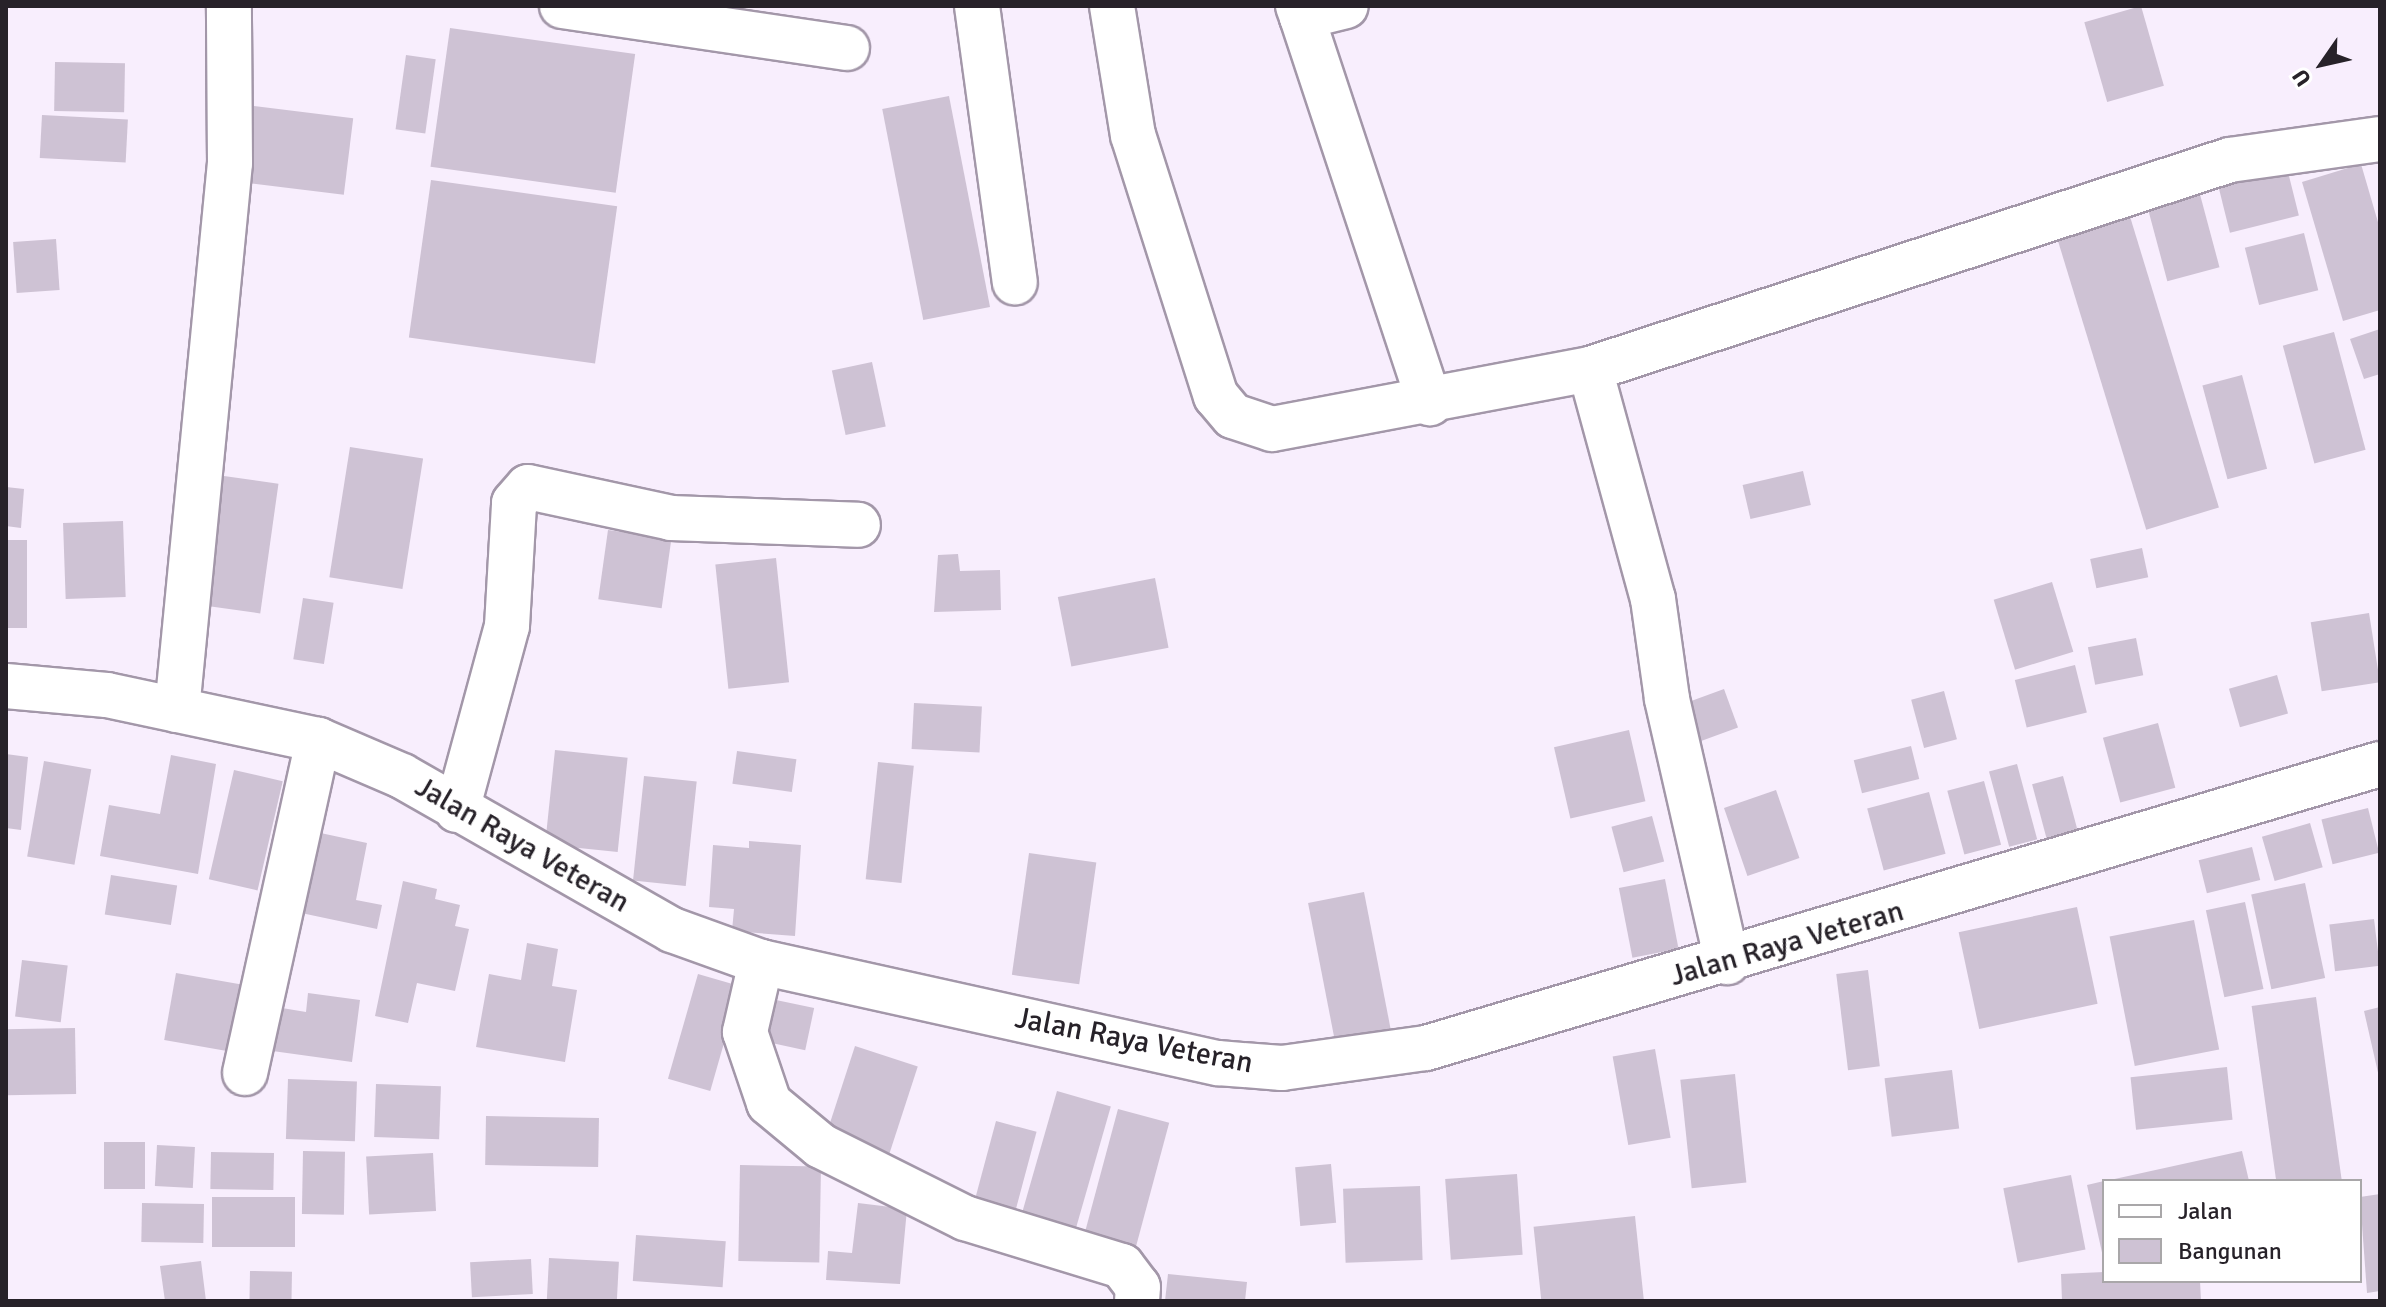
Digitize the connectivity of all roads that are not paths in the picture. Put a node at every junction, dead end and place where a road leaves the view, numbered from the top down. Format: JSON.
{"nodes":[{"id":1,"x":229,"y":6,"type":"edge"},
{"id":2,"x":562,"y":6,"type":"edge"},
{"id":3,"x":977,"y":6,"type":"edge"},
{"id":4,"x":1112,"y":6,"type":"edge"},
{"id":5,"x":1346,"y":6,"type":"edge"},
{"id":6,"x":1300,"y":12,"type":"edge"},
{"id":7,"x":847,"y":48,"type":"dead end"},
{"id":8,"x":2380,"y":139,"type":"edge"},
{"id":9,"x":1015,"y":282,"type":"dead end"},
{"id":10,"x":1590,"y":369,"type":"junction"},
{"id":11,"x":1430,"y":403,"type":"junction"},
{"id":12,"x":858,"y":525,"type":"dead end"},
{"id":13,"x":6,"y":686,"type":"edge"},
{"id":14,"x":177,"y":710,"type":"junction"},
{"id":15,"x":318,"y":740,"type":"junction"},
{"id":16,"x":2380,"y":764,"type":"edge"},
{"id":17,"x":457,"y":810,"type":"junction"},
{"id":18,"x":761,"y":962,"type":"junction"},
{"id":19,"x":1727,"y":962,"type":"junction"},
{"id":20,"x":245,"y":1073,"type":"dead end"},
{"id":21,"x":1137,"y":1301,"type":"edge"}],
"edges":[{"from":1,"to":14,"type":"street"},
{"from":2,"to":7,"type":"street"},
{"from":3,"to":9,"type":"street"},
{"from":4,"to":11,"type":"street"},
{"from":5,"to":6,"type":"street"},
{"from":6,"to":11,"type":"street"},
{"from":8,"to":10,"type":"street"},
{"from":10,"to":11,"type":"street"},
{"from":10,"to":19,"type":"street"},
{"from":12,"to":17,"type":"street"},
{"from":13,"to":14,"type":"street","name":"Jalan Raya Veteran"},
{"from":14,"to":15,"type":"street","name":"Jalan Raya Veteran"},
{"from":15,"to":17,"type":"street","name":"Jalan Raya Veteran"},
{"from":15,"to":20,"type":"street"},
{"from":16,"to":19,"type":"street","name":"Jalan Raya Veteran"},
{"from":17,"to":18,"type":"street","name":"Jalan Raya Veteran"},
{"from":18,"to":19,"type":"street","name":"Jalan Raya Veteran"},
{"from":18,"to":21,"type":"street"}]}
